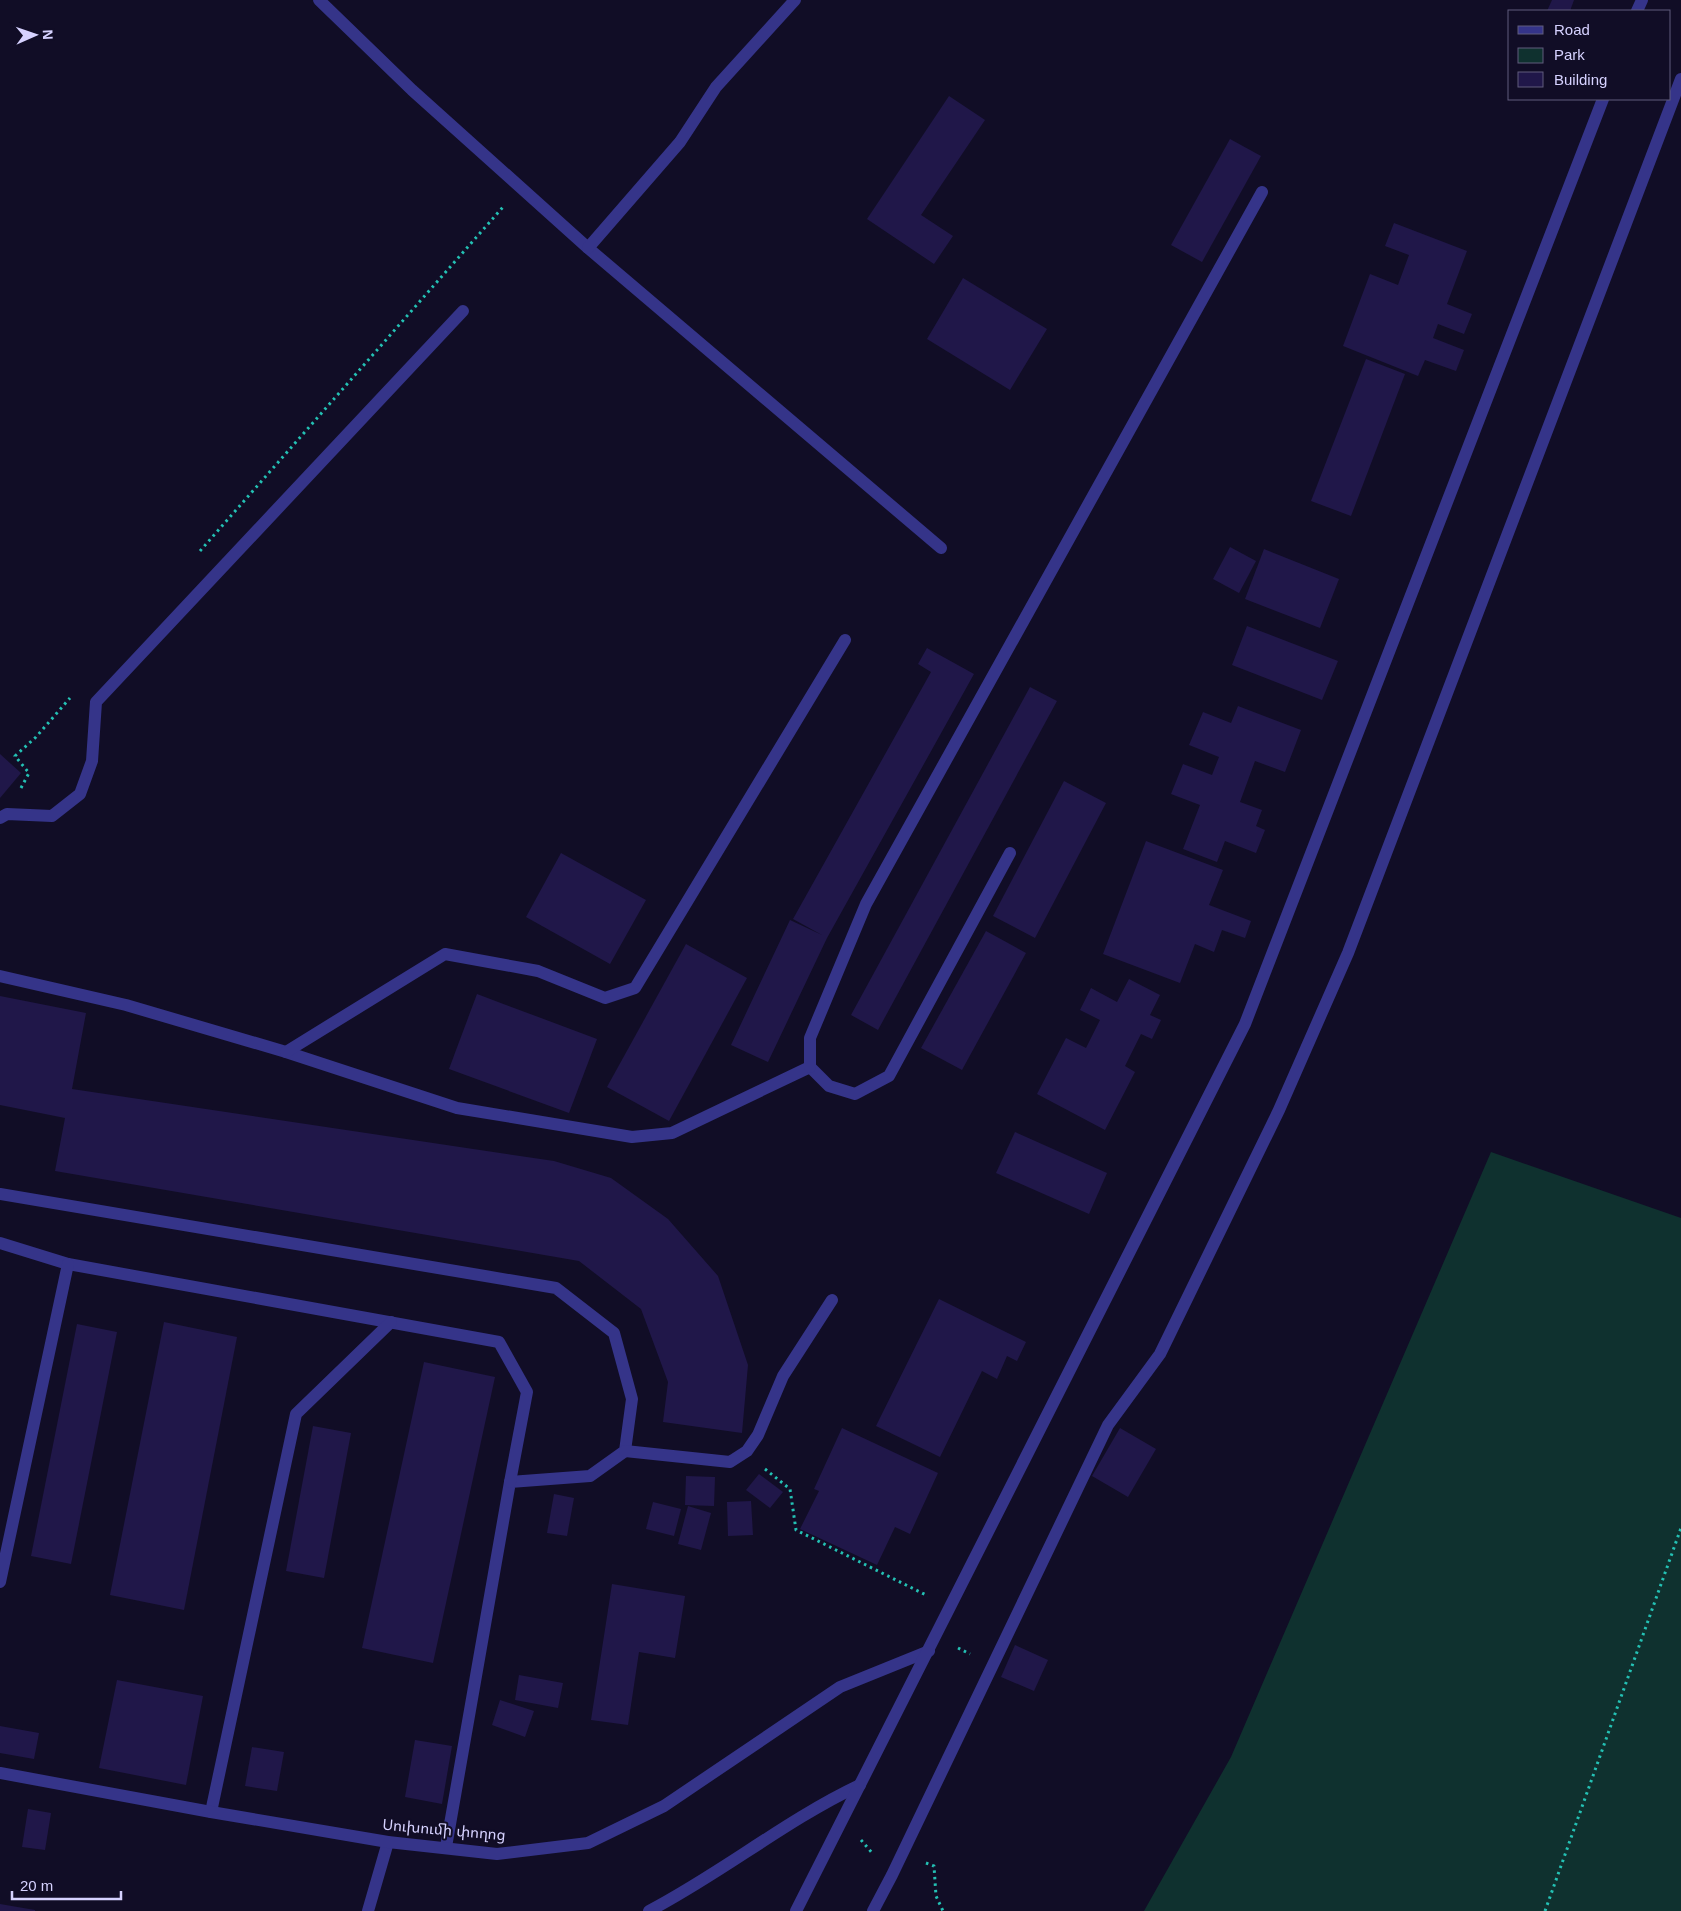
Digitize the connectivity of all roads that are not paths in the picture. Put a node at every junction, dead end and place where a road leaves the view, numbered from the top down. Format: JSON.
{"nodes":[{"id":1,"x":320,"y":0,"type":"edge"},
{"id":2,"x":795,"y":0,"type":"edge"},
{"id":3,"x":1681,"y":79,"type":"edge"},
{"id":4,"x":1604,"y":100,"type":"edge"},
{"id":5,"x":1262,"y":192,"type":"dead end"},
{"id":6,"x":588,"y":248,"type":"junction"},
{"id":7,"x":462,"y":311,"type":"dead end"},
{"id":8,"x":941,"y":548,"type":"dead end"},
{"id":9,"x":845,"y":640,"type":"dead end"},
{"id":10,"x":4,"y":816,"type":"edge"},
{"id":11,"x":1010,"y":853,"type":"dead end"},
{"id":12,"x":0,"y":976,"type":"edge"},
{"id":13,"x":286,"y":1052,"type":"junction"},
{"id":14,"x":810,"y":1067,"type":"junction"},
{"id":15,"x":0,"y":1194,"type":"edge"},
{"id":16,"x":0,"y":1243,"type":"edge"},
{"id":17,"x":68,"y":1264,"type":"junction"},
{"id":18,"x":832,"y":1300,"type":"dead end"},
{"id":19,"x":391,"y":1322,"type":"junction"},
{"id":20,"x":625,"y":1450,"type":"junction"},
{"id":21,"x":510,"y":1482,"type":"junction"},
{"id":22,"x":0,"y":1582,"type":"edge"},
{"id":23,"x":929,"y":1651,"type":"junction"},
{"id":24,"x":0,"y":1773,"type":"edge"},
{"id":25,"x":860,"y":1785,"type":"junction"},
{"id":26,"x":210,"y":1812,"type":"junction"},
{"id":27,"x":388,"y":1842,"type":"junction"},
{"id":28,"x":446,"y":1847,"type":"junction"},
{"id":29,"x":368,"y":1911,"type":"edge"},
{"id":30,"x":649,"y":1911,"type":"edge"},
{"id":31,"x":796,"y":1911,"type":"edge"},
{"id":32,"x":873,"y":1911,"type":"edge"}],
"edges":[{"from":1,"to":6,"type":"street"},
{"from":2,"to":6,"type":"street"},
{"from":3,"to":32,"type":"street"},
{"from":4,"to":23,"type":"street"},
{"from":5,"to":14,"type":"street"},
{"from":6,"to":8,"type":"street"},
{"from":7,"to":10,"type":"street"},
{"from":9,"to":13,"type":"street"},
{"from":11,"to":14,"type":"street"},
{"from":12,"to":13,"type":"street"},
{"from":13,"to":14,"type":"street"},
{"from":15,"to":20,"type":"street"},
{"from":16,"to":17,"type":"street"},
{"from":17,"to":19,"type":"street"},
{"from":17,"to":22,"type":"street"},
{"from":18,"to":20,"type":"street"},
{"from":19,"to":21,"type":"street"},
{"from":19,"to":26,"type":"street"},
{"from":20,"to":21,"type":"street"},
{"from":21,"to":28,"type":"street"},
{"from":23,"to":25,"type":"street"},
{"from":23,"to":28,"type":"street","name":"Սուխումի փողոց"},
{"from":24,"to":26,"type":"street","name":"Սուխումի փողոց"},
{"from":25,"to":30,"type":"street"},
{"from":25,"to":31,"type":"street"},
{"from":26,"to":27,"type":"street","name":"Սուխումի փողոց"},
{"from":27,"to":28,"type":"street","name":"Սուխումի փողոց"},
{"from":27,"to":29,"type":"street"}]}
